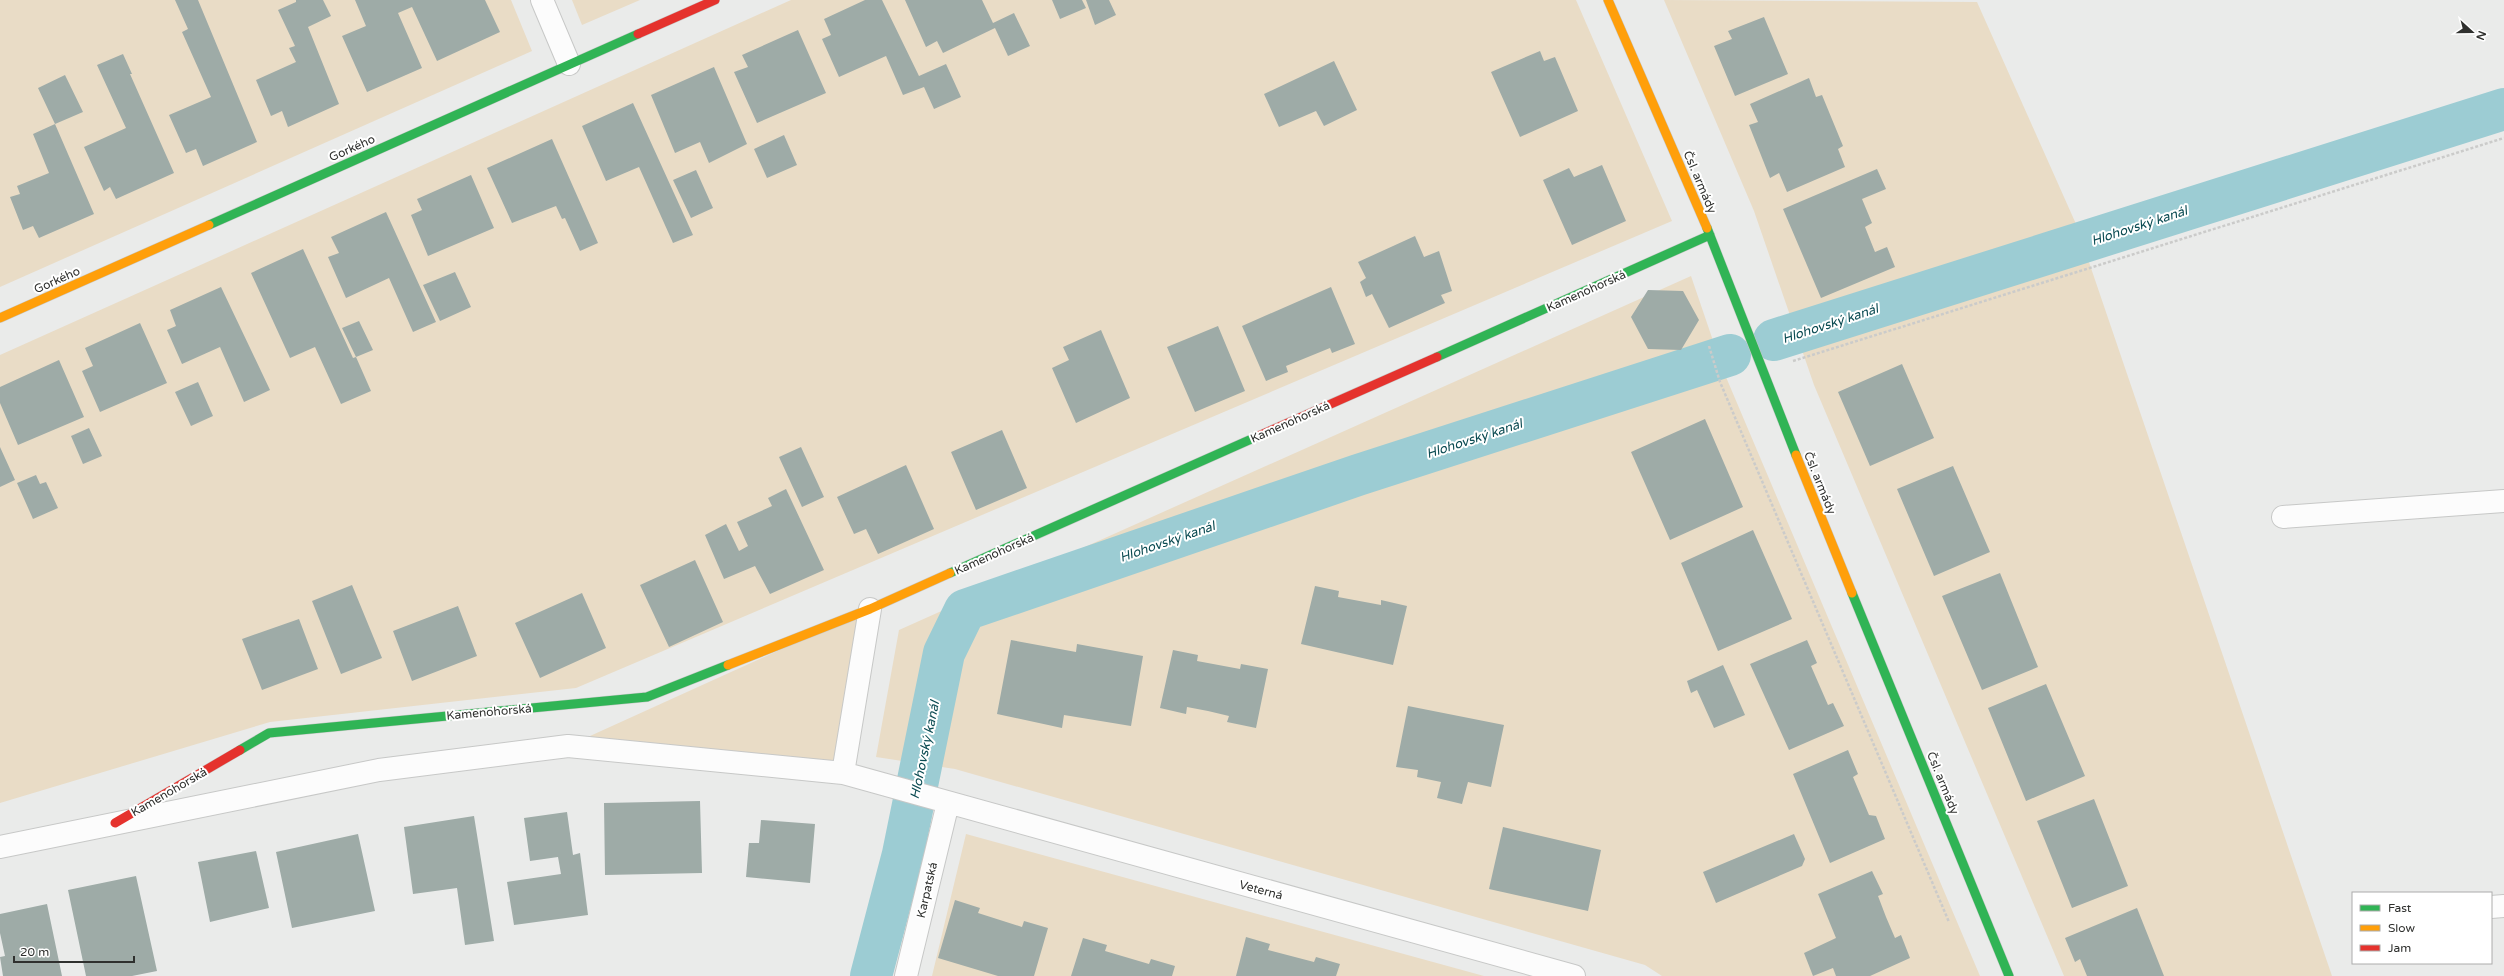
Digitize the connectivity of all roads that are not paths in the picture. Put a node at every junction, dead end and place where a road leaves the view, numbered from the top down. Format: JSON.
{"nodes":[{"id":1,"x":542,"y":0,"type":"edge"},
{"id":2,"x":715,"y":0,"type":"edge"},
{"id":3,"x":1608,"y":0,"type":"edge"},
{"id":4,"x":569,"y":64,"type":"junction"},
{"id":5,"x":1710,"y":235,"type":"junction"},
{"id":6,"x":0,"y":318,"type":"edge"},
{"id":7,"x":2504,"y":501,"type":"edge"},
{"id":8,"x":2283,"y":517,"type":"dead end"},
{"id":9,"x":870,"y":609,"type":"junction"},
{"id":10,"x":843,"y":774,"type":"junction"},
{"id":11,"x":948,"y":803,"type":"junction"},
{"id":12,"x":115,"y":823,"type":"junction"},
{"id":13,"x":0,"y":847,"type":"edge"},
{"id":14,"x":2504,"y":906,"type":"edge"},
{"id":15,"x":2492,"y":907,"type":"edge"},
{"id":16,"x":906,"y":976,"type":"edge"},
{"id":17,"x":1574,"y":976,"type":"edge"},
{"id":18,"x":2009,"y":976,"type":"edge"}],
"edges":[{"from":1,"to":4,"type":"street"},
{"from":2,"to":4,"type":"street","name":"Gorkého"},
{"from":3,"to":5,"type":"street","name":"Čsl. armády"},
{"from":4,"to":6,"type":"street","name":"Gorkého"},
{"from":5,"to":9,"type":"street","name":"Kamenohorská"},
{"from":5,"to":18,"type":"street","name":"Čsl. armády"},
{"from":7,"to":8,"type":"street"},
{"from":9,"to":10,"type":"street"},
{"from":9,"to":12,"type":"street","name":"Kamenohorská"},
{"from":10,"to":11,"type":"street","name":"Kamenohorská"},
{"from":10,"to":12,"type":"street","name":"Kamenohorská"},
{"from":11,"to":16,"type":"street","name":"Karpatská"},
{"from":11,"to":17,"type":"street","name":"Veterná"},
{"from":12,"to":13,"type":"street","name":"Kamenohorská"},
{"from":14,"to":15,"type":"street"}]}
